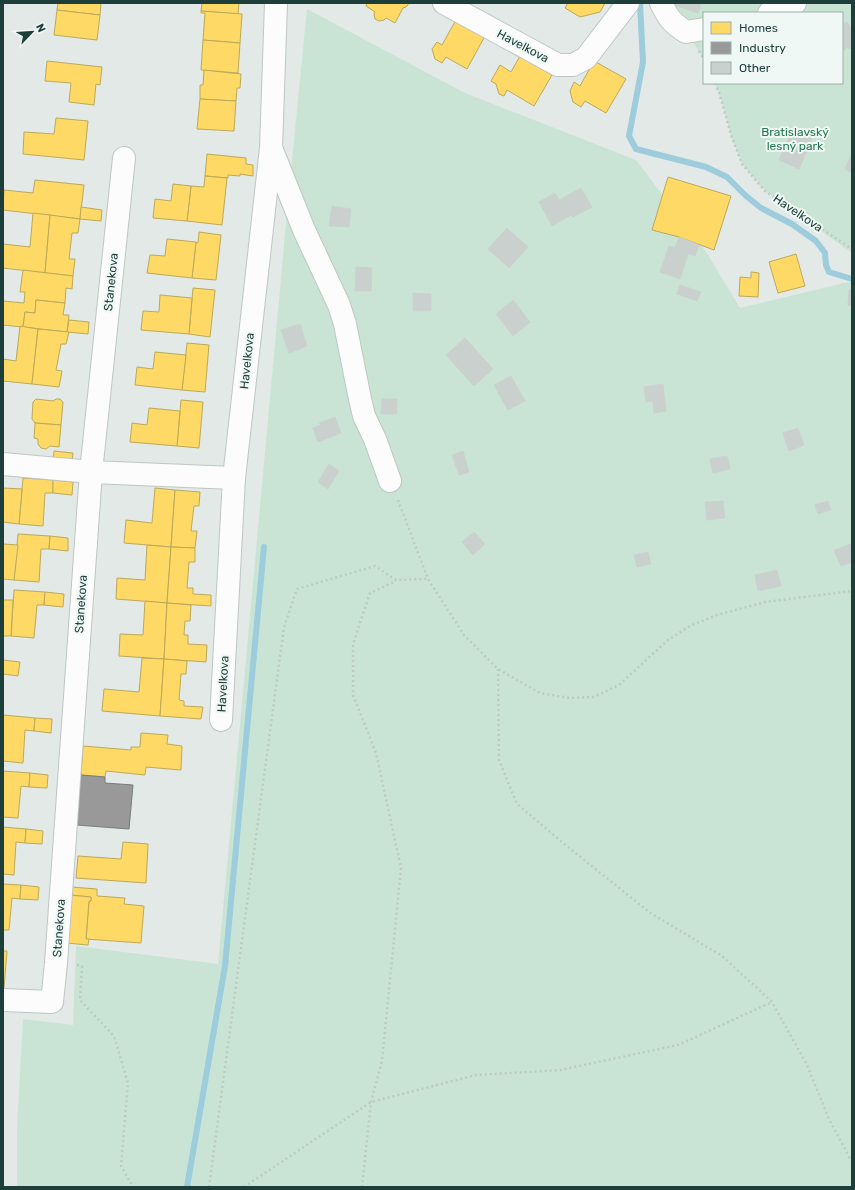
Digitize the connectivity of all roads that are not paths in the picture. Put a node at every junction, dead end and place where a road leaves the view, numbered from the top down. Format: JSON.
{"nodes":[{"id":1,"x":276,"y":3,"type":"edge"},
{"id":2,"x":444,"y":3,"type":"edge"},
{"id":3,"x":628,"y":3,"type":"edge"},
{"id":4,"x":661,"y":3,"type":"edge"},
{"id":5,"x":795,"y":3,"type":"edge"},
{"id":6,"x":772,"y":12,"type":"edge"},
{"id":7,"x":695,"y":31,"type":"edge"},
{"id":8,"x":271,"y":148,"type":"junction"},
{"id":9,"x":124,"y":158,"type":"dead end"},
{"id":10,"x":3,"y":464,"type":"edge"},
{"id":11,"x":91,"y":472,"type":"junction"},
{"id":12,"x":234,"y":478,"type":"junction"},
{"id":13,"x":390,"y":481,"type":"road end"},
{"id":14,"x":221,"y":720,"type":"dead end"},
{"id":15,"x":3,"y":1000,"type":"edge"}],
"edges":[{"from":1,"to":8,"type":"street","name":"Havelkova"},
{"from":2,"to":3,"type":"street","name":"Havelkova"},
{"from":4,"to":7,"type":"street"},
{"from":5,"to":6,"type":"street"},
{"from":8,"to":12,"type":"street","name":"Havelkova"},
{"from":8,"to":13,"type":"street"},
{"from":9,"to":11,"type":"street","name":"Stanekova"},
{"from":10,"to":11,"type":"street"},
{"from":11,"to":12,"type":"street"},
{"from":11,"to":15,"type":"street","name":"Stanekova"},
{"from":12,"to":14,"type":"street","name":"Havelkova"}]}
